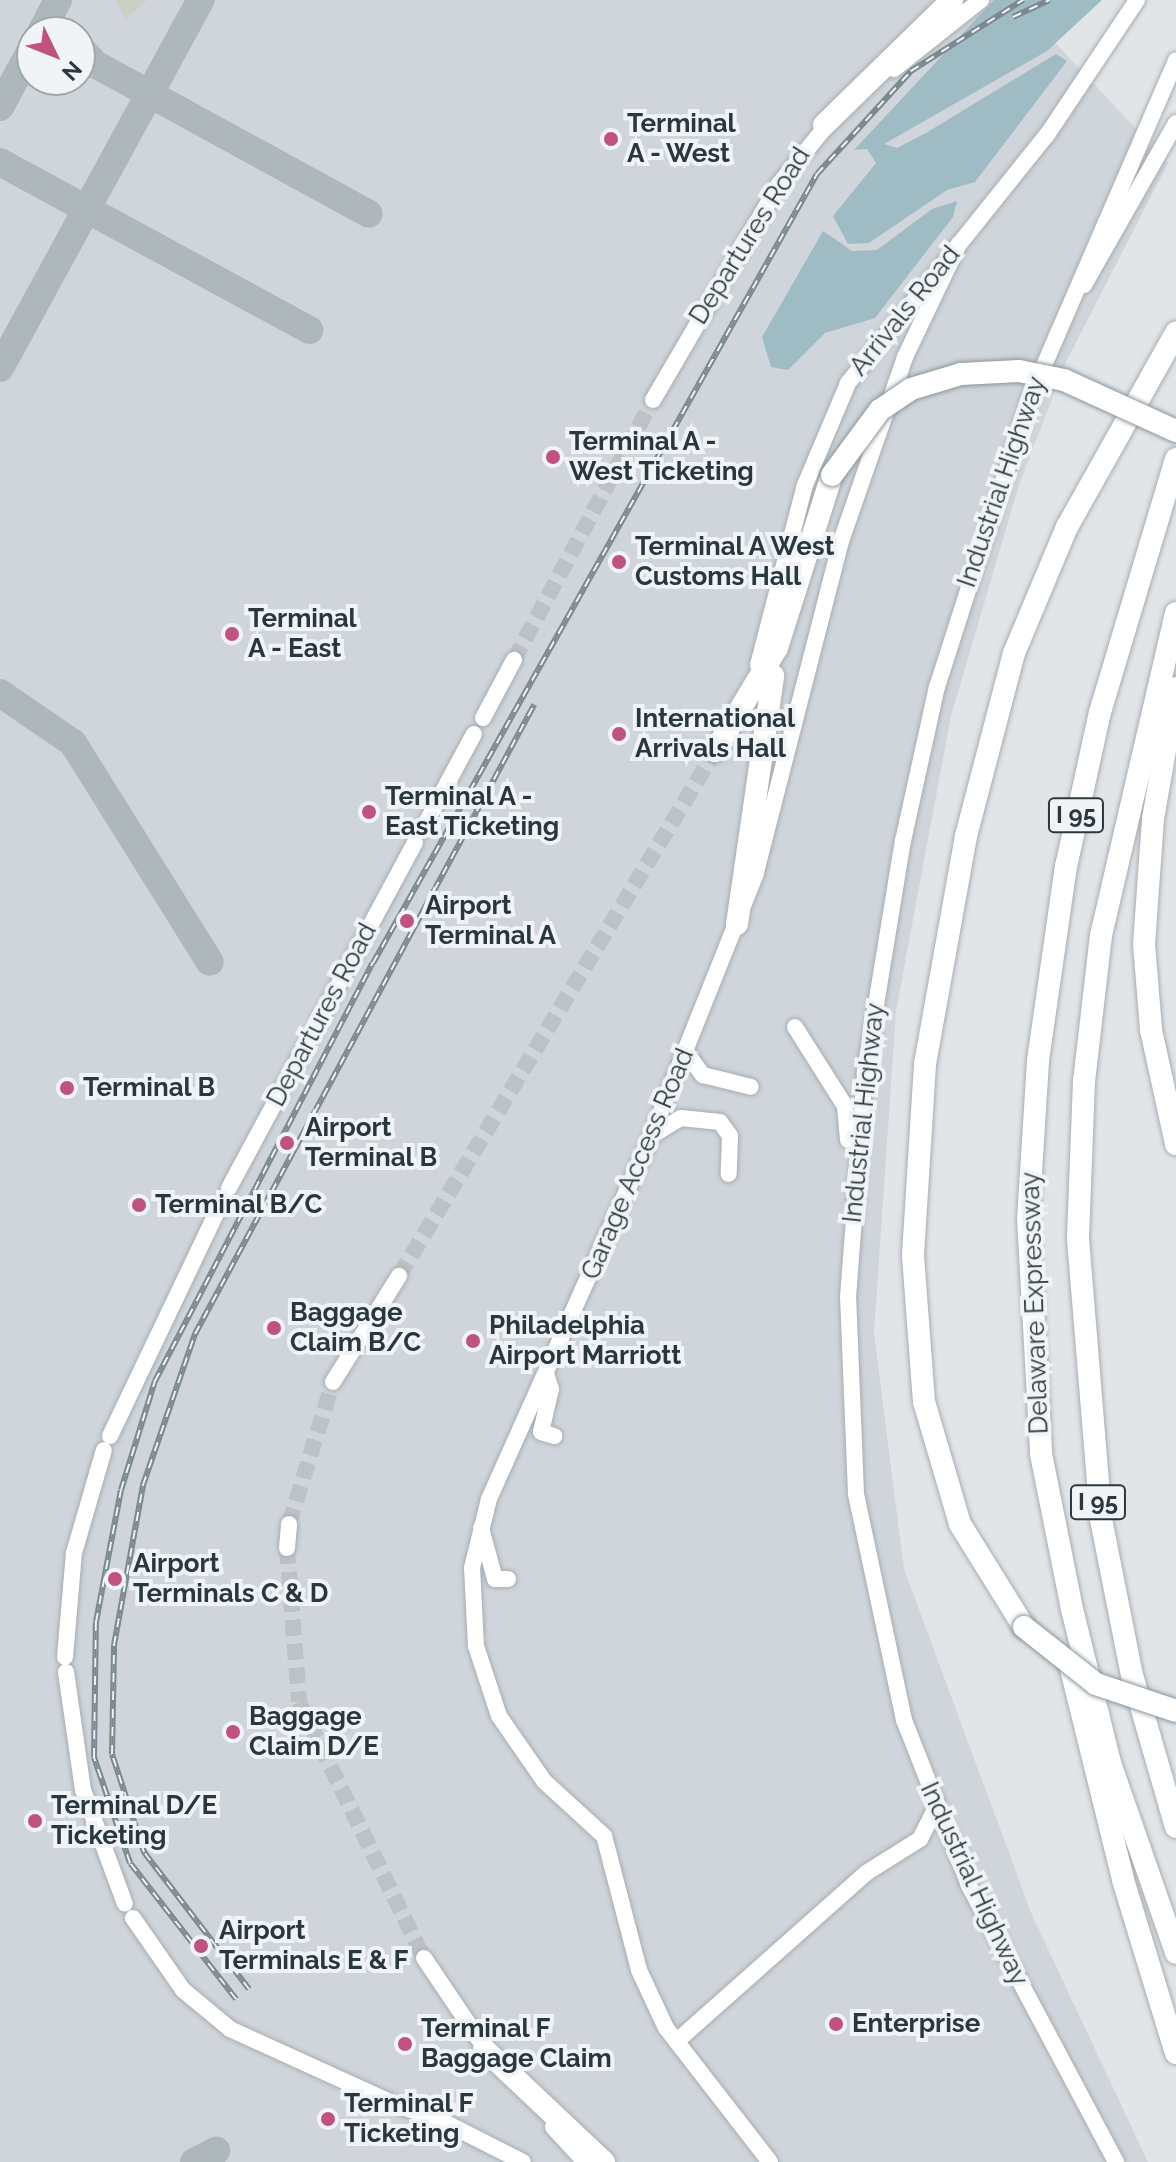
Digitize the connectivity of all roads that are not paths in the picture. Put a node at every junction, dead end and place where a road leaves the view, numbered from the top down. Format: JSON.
{"nodes":[{"id":1,"x":952,"y":0,"type":"edge"},
{"id":2,"x":981,"y":0,"type":"edge"},
{"id":3,"x":1137,"y":0,"type":"edge"},
{"id":4,"x":1176,"y":60,"type":"edge"},
{"id":5,"x":1176,"y":123,"type":"edge"},
{"id":6,"x":824,"y":125,"type":"junction"},
{"id":7,"x":959,"y":244,"type":"junction"},
{"id":8,"x":1176,"y":333,"type":"edge"},
{"id":9,"x":1045,"y":361,"type":"junction"},
{"id":10,"x":653,"y":400,"type":"tunnel mouth"},
{"id":11,"x":1176,"y":431,"type":"edge"},
{"id":12,"x":1176,"y":459,"type":"edge"},
{"id":13,"x":1176,"y":613,"type":"edge"},
{"id":14,"x":782,"y":636,"type":"junction"},
{"id":15,"x":514,"y":660,"type":"tunnel mouth"},
{"id":16,"x":1176,"y":688,"type":"edge"},
{"id":17,"x":483,"y":718,"type":"dead end"},
{"id":18,"x":474,"y":734,"type":"dead end"},
{"id":19,"x":715,"y":751,"type":"joint"},
{"id":20,"x":737,"y":924,"type":"junction"},
{"id":21,"x":795,"y":1027,"type":"dead end"},
{"id":22,"x":686,"y":1052,"type":"junction"},
{"id":23,"x":751,"y":1087,"type":"dead end"},
{"id":24,"x":651,"y":1136,"type":"junction"},
{"id":25,"x":1176,"y":1144,"type":"edge"},
{"id":26,"x":729,"y":1174,"type":"dead end"},
{"id":27,"x":853,"y":1190,"type":"junction"},
{"id":28,"x":399,"y":1276,"type":"tunnel mouth"},
{"id":29,"x":546,"y":1373,"type":"junction"},
{"id":30,"x":333,"y":1382,"type":"tunnel mouth"},
{"id":31,"x":554,"y":1436,"type":"dead end"},
{"id":32,"x":1041,"y":1454,"type":"junction"},
{"id":33,"x":289,"y":1524,"type":"tunnel mouth"},
{"id":34,"x":480,"y":1526,"type":"junction"},
{"id":35,"x":287,"y":1548,"type":"tunnel mouth"},
{"id":36,"x":508,"y":1579,"type":"dead end"},
{"id":37,"x":1024,"y":1627,"type":"junction"},
{"id":38,"x":1176,"y":1705,"type":"edge"},
{"id":39,"x":1176,"y":1711,"type":"edge"},
{"id":40,"x":935,"y":1810,"type":"junction"},
{"id":41,"x":1176,"y":1827,"type":"edge"},
{"id":42,"x":1176,"y":1953,"type":"edge"},
{"id":43,"x":424,"y":1958,"type":"tunnel mouth"},
{"id":44,"x":677,"y":2041,"type":"junction"},
{"id":45,"x":484,"y":2049,"type":"junction"},
{"id":46,"x":1176,"y":2053,"type":"edge"},
{"id":47,"x":523,"y":2162,"type":"edge"},
{"id":48,"x":585,"y":2162,"type":"edge"},
{"id":49,"x":604,"y":2162,"type":"edge"},
{"id":50,"x":770,"y":2162,"type":"edge"},
{"id":51,"x":1116,"y":2162,"type":"edge"}],
"edges":[{"from":1,"to":6,"type":"highway"},
{"from":2,"to":6,"type":"street","name":"Departures Road"},
{"from":3,"to":7,"type":"street","name":"Arrivals Road"},
{"from":4,"to":9,"type":"street","name":"Industrial Highway"},
{"from":5,"to":9,"type":"street"},
{"from":6,"to":10,"type":"street","name":"Departures Road"},
{"from":7,"to":19,"type":"street","name":"Arrivals Road"},
{"from":7,"to":20,"type":"street","name":"Garage Access Road"},
{"from":8,"to":37,"type":"highway"},
{"from":9,"to":27,"type":"street","name":"Industrial Highway"},
{"from":11,"to":14,"type":"highway","bridge":true},
{"from":12,"to":32,"type":"highway","name":"Delaware Expressway","number":"I 95"},
{"from":13,"to":41,"type":"highway","name":"Delaware Expressway","number":"I 95"},
{"from":14,"to":19,"type":"highway"},
{"from":14,"to":20,"type":"highway"},
{"from":15,"to":17,"type":"street"},
{"from":16,"to":25,"type":"highway"},
{"from":18,"to":47,"type":"street","name":"Departures Road"},
{"from":20,"to":22,"type":"street","name":"Garage Access Road"},
{"from":21,"to":27,"type":"street"},
{"from":22,"to":23,"type":"street"},
{"from":22,"to":24,"type":"street","name":"Garage Access Road"},
{"from":24,"to":26,"type":"street"},
{"from":24,"to":29,"type":"street","name":"Garage Access Road"},
{"from":27,"to":40,"type":"street","name":"Industrial Highway"},
{"from":28,"to":30,"type":"street"},
{"from":29,"to":31,"type":"street"},
{"from":29,"to":34,"type":"street","name":"Garage Access Road"},
{"from":32,"to":42,"type":"highway","name":"Delaware Expressway","number":"I 95"},
{"from":32,"to":46,"type":"highway"},
{"from":33,"to":35,"type":"street"},
{"from":34,"to":36,"type":"street"},
{"from":34,"to":44,"type":"street","name":"Garage Access Road"},
{"from":37,"to":38,"type":"highway","bridge":true},
{"from":37,"to":39,"type":"highway","bridge":true},
{"from":40,"to":44,"type":"street"},
{"from":40,"to":51,"type":"street","name":"Industrial Highway"},
{"from":43,"to":45,"type":"street"},
{"from":44,"to":50,"type":"street","name":"Garage Access Road"},
{"from":45,"to":48,"type":"street"},
{"from":45,"to":49,"type":"highway"}]}
